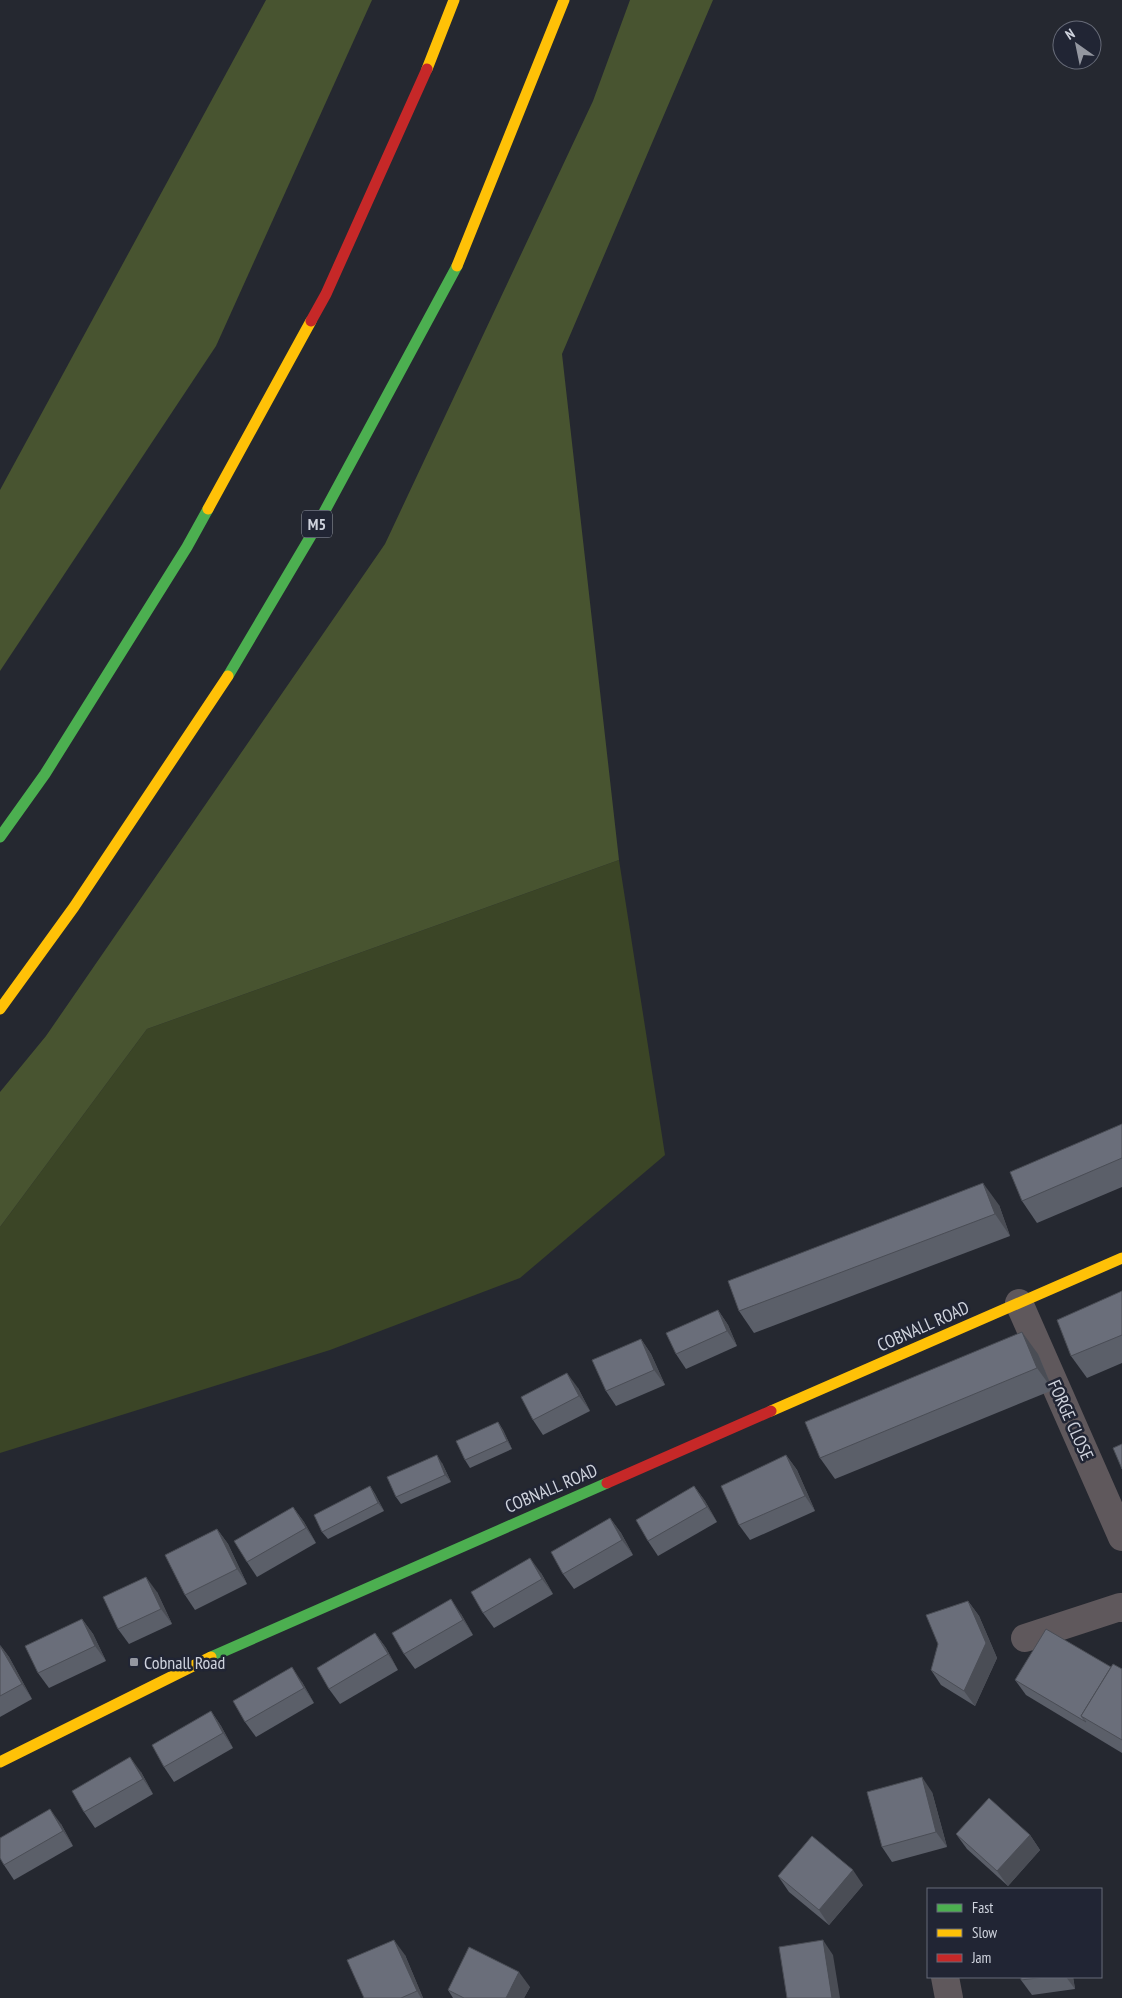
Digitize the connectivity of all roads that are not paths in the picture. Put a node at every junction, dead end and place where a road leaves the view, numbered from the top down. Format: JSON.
{"nodes":[{"id":1,"x":454,"y":0,"type":"edge"},
{"id":2,"x":564,"y":0,"type":"edge"},
{"id":3,"x":0,"y":837,"type":"edge"},
{"id":4,"x":0,"y":1009,"type":"edge"},
{"id":5,"x":1122,"y":1258,"type":"edge"},
{"id":6,"x":1019,"y":1303,"type":"junction"},
{"id":7,"x":1122,"y":1537,"type":"edge"},
{"id":8,"x":1121,"y":1605,"type":"edge"},
{"id":9,"x":1025,"y":1638,"type":"dead end"},
{"id":10,"x":0,"y":1762,"type":"edge"},
{"id":11,"x":945,"y":1978,"type":"edge"},
{"id":12,"x":949,"y":1998,"type":"edge"}],
"edges":[{"from":1,"to":3,"type":"main road"},
{"from":2,"to":4,"type":"main road","number":"M5"},
{"from":5,"to":6,"type":"main road","name":"COBNALL ROAD"},
{"from":6,"to":7,"type":"street","name":"FORGE CLOSE"},
{"from":6,"to":10,"type":"main road","name":"COBNALL ROAD"},
{"from":8,"to":9,"type":"street"},
{"from":11,"to":12,"type":"street"}]}
